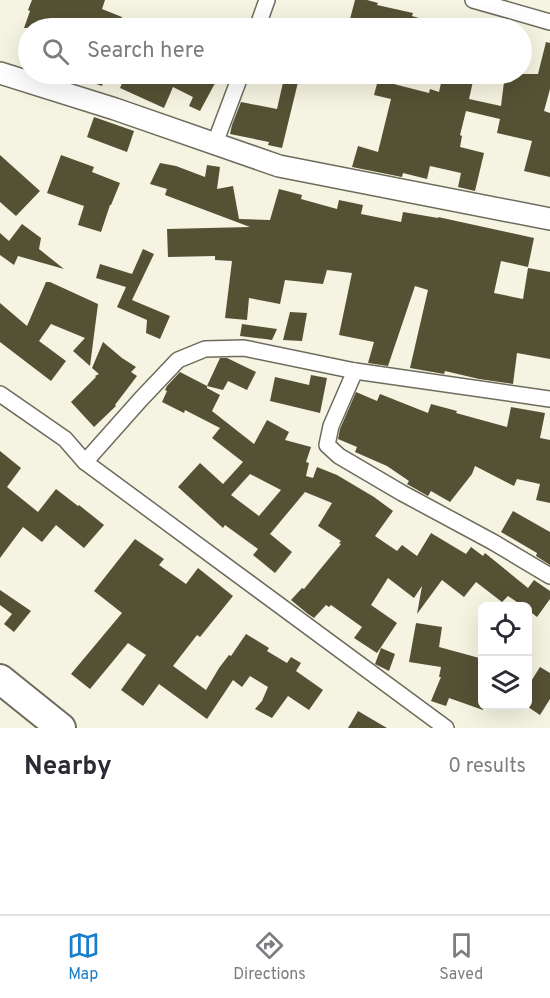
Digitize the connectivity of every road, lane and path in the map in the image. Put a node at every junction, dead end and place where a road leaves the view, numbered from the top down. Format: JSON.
{"nodes":[{"id":1,"x":267,"y":0,"type":"edge"},
{"id":2,"x":473,"y":0,"type":"edge"},
{"id":3,"x":261,"y":18,"type":"edge"},
{"id":4,"x":550,"y":22,"type":"edge"},
{"id":5,"x":0,"y":72,"type":"edge"},
{"id":6,"x":18,"y":78,"type":"edge"},
{"id":7,"x":37,"y":84,"type":"edge"},
{"id":8,"x":237,"y":84,"type":"edge"},
{"id":9,"x":215,"y":143,"type":"junction"},
{"id":10,"x":550,"y":219,"type":"edge"},
{"id":11,"x":355,"y":371,"type":"junction"},
{"id":12,"x":0,"y":394,"type":"edge"},
{"id":13,"x":550,"y":399,"type":"edge"},
{"id":14,"x":85,"y":462,"type":"junction"},
{"id":15,"x":550,"y":576,"type":"edge"},
{"id":16,"x":0,"y":679,"type":"edge"},
{"id":17,"x":61,"y":728,"type":"edge"},
{"id":18,"x":446,"y":728,"type":"edge"}],
"edges":[{"from":1,"to":3,"type":"street"},
{"from":2,"to":4,"type":"street"},
{"from":5,"to":6,"type":"street"},
{"from":7,"to":9,"type":"street"},
{"from":8,"to":9,"type":"street"},
{"from":9,"to":10,"type":"street"},
{"from":11,"to":13,"type":"street"},
{"from":11,"to":14,"type":"street"},
{"from":11,"to":15,"type":"street"},
{"from":12,"to":14,"type":"street"},
{"from":14,"to":18,"type":"street"},
{"from":16,"to":17,"type":"highway"}]}
